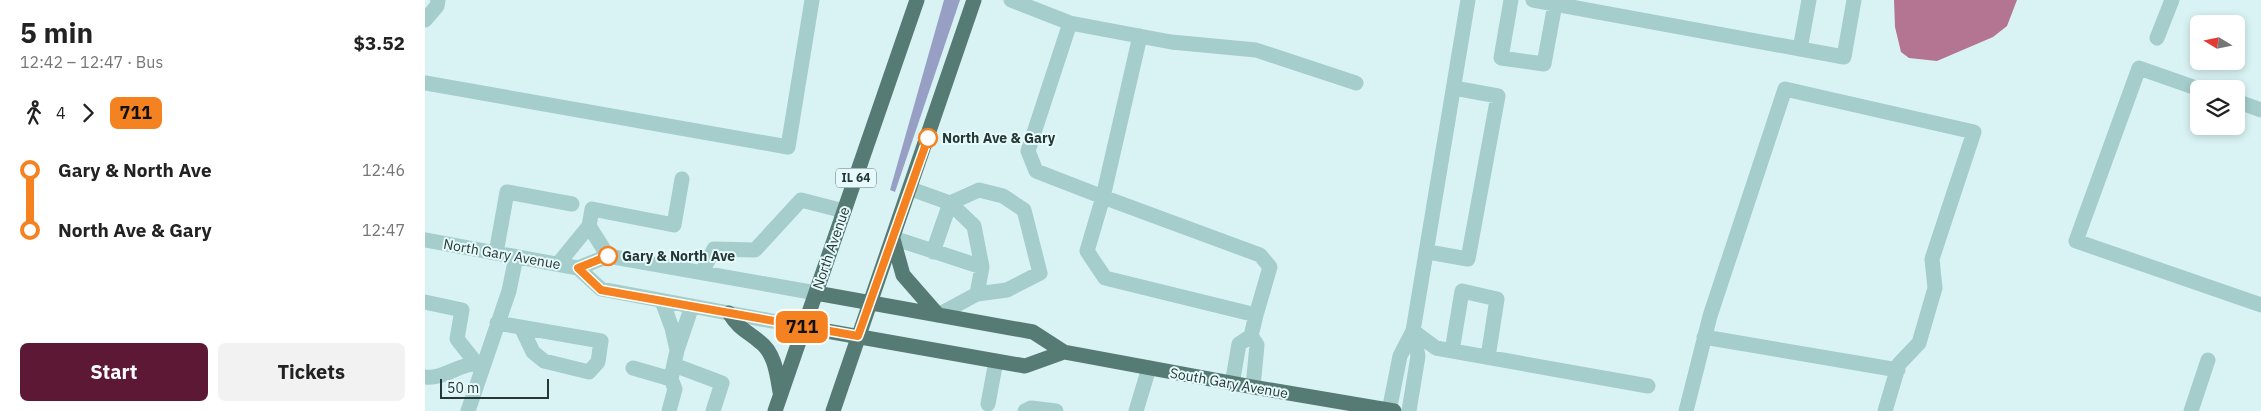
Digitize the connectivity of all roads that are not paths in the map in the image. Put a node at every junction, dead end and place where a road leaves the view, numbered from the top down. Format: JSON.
{"nodes":[{"id":1,"x":438,"y":0,"type":"edge"},
{"id":2,"x":812,"y":0,"type":"edge"},
{"id":3,"x":917,"y":0,"type":"edge"},
{"id":4,"x":975,"y":0,"type":"edge"},
{"id":5,"x":1011,"y":0,"type":"edge"},
{"id":6,"x":1468,"y":0,"type":"edge"},
{"id":7,"x":1511,"y":0,"type":"edge"},
{"id":8,"x":1533,"y":0,"type":"edge"},
{"id":9,"x":1809,"y":0,"type":"edge"},
{"id":10,"x":1854,"y":0,"type":"edge"},
{"id":11,"x":2172,"y":0,"type":"edge"},
{"id":12,"x":1555,"y":4,"type":"junction"},
{"id":13,"x":425,"y":20,"type":"edge"},
{"id":14,"x":1070,"y":23,"type":"junction"},
{"id":15,"x":1140,"y":36,"type":"junction"},
{"id":16,"x":2157,"y":38,"type":"dead end"},
{"id":17,"x":1800,"y":49,"type":"junction"},
{"id":18,"x":425,"y":82,"type":"edge"},
{"id":19,"x":1356,"y":82,"type":"dead end"},
{"id":20,"x":2190,"y":86,"type":"edge"},
{"id":21,"x":1454,"y":88,"type":"junction"},
{"id":22,"x":2245,"y":104,"type":"edge"},
{"id":23,"x":2261,"y":110,"type":"edge"},
{"id":24,"x":682,"y":179,"type":"dead end"},
{"id":25,"x":911,"y":188,"type":"junction"},
{"id":26,"x":1103,"y":197,"type":"junction"},
{"id":27,"x":950,"y":203,"type":"junction"},
{"id":28,"x":572,"y":204,"type":"dead end"},
{"id":29,"x":844,"y":211,"type":"junction"},
{"id":30,"x":589,"y":226,"type":"junction"},
{"id":31,"x":893,"y":238,"type":"junction"},
{"id":32,"x":425,"y":240,"type":"edge"},
{"id":33,"x":933,"y":252,"type":"junction"},
{"id":34,"x":1428,"y":252,"type":"junction"},
{"id":35,"x":496,"y":253,"type":"junction"},
{"id":36,"x":608,"y":256,"type":"junction"},
{"id":37,"x":516,"y":257,"type":"junction"},
{"id":38,"x":558,"y":264,"type":"junction"},
{"id":39,"x":578,"y":268,"type":"junction"},
{"id":40,"x":982,"y":268,"type":"junction"},
{"id":41,"x":702,"y":272,"type":"junction"},
{"id":42,"x":816,"y":293,"type":"junction"},
{"id":43,"x":977,"y":294,"type":"junction"},
{"id":44,"x":662,"y":301,"type":"junction"},
{"id":45,"x":425,"y":302,"type":"edge"},
{"id":46,"x":870,"y":303,"type":"junction"},
{"id":47,"x":2261,"y":305,"type":"edge"},
{"id":48,"x":692,"y":306,"type":"junction"},
{"id":49,"x":729,"y":313,"type":"junction"},
{"id":50,"x":938,"y":315,"type":"junction"},
{"id":51,"x":1256,"y":315,"type":"junction"},
{"id":52,"x":497,"y":323,"type":"junction"},
{"id":53,"x":521,"y":327,"type":"junction"},
{"id":54,"x":804,"y":327,"type":"junction"},
{"id":55,"x":1413,"y":331,"type":"junction"},
{"id":56,"x":858,"y":336,"type":"junction"},
{"id":57,"x":1251,"y":336,"type":"junction"},
{"id":58,"x":1704,"y":337,"type":"junction"},
{"id":59,"x":1452,"y":350,"type":"junction"},
{"id":60,"x":1064,"y":352,"type":"junction"},
{"id":61,"x":1488,"y":357,"type":"junction"},
{"id":62,"x":2208,"y":360,"type":"dead end"},
{"id":63,"x":996,"y":361,"type":"junction"},
{"id":64,"x":479,"y":364,"type":"junction"},
{"id":65,"x":674,"y":365,"type":"junction"},
{"id":66,"x":633,"y":368,"type":"dead end"},
{"id":67,"x":1149,"y":368,"type":"junction"},
{"id":68,"x":1897,"y":370,"type":"junction"},
{"id":69,"x":425,"y":377,"type":"edge"},
{"id":70,"x":1232,"y":384,"type":"junction"},
{"id":71,"x":1648,"y":386,"type":"dead end"},
{"id":72,"x":1253,"y":388,"type":"junction"},
{"id":73,"x":780,"y":395,"type":"junction"},
{"id":74,"x":988,"y":404,"type":"dead end"},
{"id":75,"x":468,"y":411,"type":"edge"},
{"id":76,"x":669,"y":411,"type":"edge"},
{"id":77,"x":713,"y":411,"type":"edge"},
{"id":78,"x":775,"y":411,"type":"edge"},
{"id":79,"x":833,"y":411,"type":"edge"},
{"id":80,"x":1025,"y":411,"type":"edge"},
{"id":81,"x":1056,"y":411,"type":"edge"},
{"id":82,"x":1137,"y":411,"type":"edge"},
{"id":83,"x":1391,"y":411,"type":"edge"},
{"id":84,"x":1409,"y":411,"type":"edge"},
{"id":85,"x":1686,"y":411,"type":"edge"},
{"id":86,"x":1885,"y":411,"type":"edge"},
{"id":87,"x":2191,"y":411,"type":"edge"}],
"edges":[{"from":1,"to":13,"type":"street"},
{"from":2,"to":18,"type":"street"},
{"from":3,"to":29,"type":"main road","name":"North Avenue","number":"IL 64"},
{"from":4,"to":25,"type":"main road"},
{"from":5,"to":14,"type":"street"},
{"from":6,"to":21,"type":"street"},
{"from":7,"to":12,"type":"street"},
{"from":8,"to":12,"type":"street"},
{"from":9,"to":17,"type":"street"},
{"from":10,"to":17,"type":"street"},
{"from":11,"to":16,"type":"street"},
{"from":12,"to":17,"type":"street"},
{"from":14,"to":15,"type":"street"},
{"from":14,"to":26,"type":"street"},
{"from":15,"to":19,"type":"street"},
{"from":15,"to":26,"type":"street"},
{"from":20,"to":47,"type":"street"},
{"from":21,"to":34,"type":"street"},
{"from":21,"to":34,"type":"street"},
{"from":22,"to":23,"type":"street"},
{"from":24,"to":30,"type":"street"},
{"from":25,"to":27,"type":"street"},
{"from":25,"to":31,"type":"main road"},
{"from":26,"to":51,"type":"street"},
{"from":26,"to":51,"type":"street"},
{"from":27,"to":33,"type":"street"},
{"from":27,"to":40,"type":"street"},
{"from":27,"to":43,"type":"street"},
{"from":28,"to":35,"type":"street"},
{"from":29,"to":41,"type":"street"},
{"from":29,"to":42,"type":"main road","name":"North Avenue","number":"IL 64"},
{"from":30,"to":36,"type":"street"},
{"from":30,"to":38,"type":"street"},
{"from":31,"to":33,"type":"street"},
{"from":31,"to":46,"type":"main road"},
{"from":31,"to":50,"type":"main road"},
{"from":32,"to":35,"type":"street","name":"North Gary Avenue"},
{"from":33,"to":40,"type":"street"},
{"from":34,"to":55,"type":"street"},
{"from":35,"to":37,"type":"street","name":"North Gary Avenue"},
{"from":36,"to":39,"type":"street","name":"North Gary Avenue"},
{"from":36,"to":41,"type":"street"},
{"from":37,"to":38,"type":"street","name":"North Gary Avenue"},
{"from":37,"to":52,"type":"street"},
{"from":38,"to":39,"type":"street","name":"North Gary Avenue"},
{"from":39,"to":44,"type":"street","name":"North Gary Avenue"},
{"from":40,"to":43,"type":"street"},
{"from":41,"to":42,"type":"street"},
{"from":42,"to":46,"type":"main road"},
{"from":42,"to":54,"type":"main road","name":"North Avenue","number":"IL 64"},
{"from":43,"to":50,"type":"street"},
{"from":44,"to":48,"type":"street","name":"North Gary Avenue"},
{"from":44,"to":65,"type":"street"},
{"from":45,"to":64,"type":"street"},
{"from":46,"to":50,"type":"main road","name":"South Gary Avenue"},
{"from":46,"to":56,"type":"main road"},
{"from":48,"to":49,"type":"street","name":"North Gary Avenue"},
{"from":48,"to":65,"type":"street"},
{"from":49,"to":54,"type":"street","name":"North Gary Avenue"},
{"from":49,"to":73,"type":"main road"},
{"from":50,"to":60,"type":"main road","name":"South Gary Avenue"},
{"from":51,"to":57,"type":"street"},
{"from":52,"to":53,"type":"street"},
{"from":52,"to":64,"type":"street"},
{"from":53,"to":53,"type":"street"},
{"from":54,"to":56,"type":"main road"},
{"from":54,"to":73,"type":"main road","name":"North Avenue","number":"IL 64"},
{"from":55,"to":59,"type":"street"},
{"from":55,"to":83,"type":"street"},
{"from":55,"to":84,"type":"street"},
{"from":56,"to":63,"type":"main road"},
{"from":56,"to":79,"type":"main road"},
{"from":57,"to":70,"type":"street"},
{"from":57,"to":72,"type":"street"},
{"from":58,"to":68,"type":"street"},
{"from":58,"to":68,"type":"street"},
{"from":58,"to":85,"type":"street"},
{"from":59,"to":61,"type":"street"},
{"from":59,"to":61,"type":"street"},
{"from":60,"to":63,"type":"main road"},
{"from":60,"to":67,"type":"main road","name":"South Gary Avenue"},
{"from":61,"to":71,"type":"street"},
{"from":62,"to":87,"type":"street"},
{"from":63,"to":74,"type":"street"},
{"from":64,"to":69,"type":"street"},
{"from":64,"to":75,"type":"street"},
{"from":65,"to":66,"type":"street"},
{"from":65,"to":76,"type":"street"},
{"from":65,"to":77,"type":"street"},
{"from":67,"to":70,"type":"main road","name":"South Gary Avenue"},
{"from":67,"to":82,"type":"street"},
{"from":68,"to":86,"type":"street"},
{"from":70,"to":72,"type":"main road","name":"South Gary Avenue"},
{"from":72,"to":83,"type":"main road","name":"South Gary Avenue"},
{"from":73,"to":78,"type":"main road","name":"North Avenue","number":"IL 64"},
{"from":80,"to":81,"type":"street"}]}
